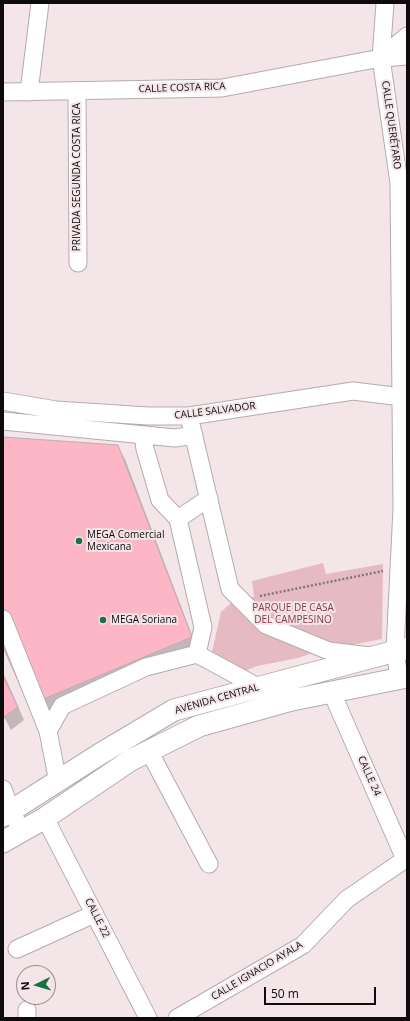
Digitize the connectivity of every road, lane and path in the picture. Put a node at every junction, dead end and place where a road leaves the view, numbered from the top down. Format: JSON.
{"nodes":[{"id":1,"x":40,"y":3,"type":"edge"},
{"id":2,"x":385,"y":3,"type":"edge"},
{"id":3,"x":407,"y":36,"type":"edge"},
{"id":4,"x":407,"y":56,"type":"edge"},
{"id":5,"x":381,"y":58,"type":"junction"},
{"id":6,"x":77,"y":90,"type":"junction"},
{"id":7,"x":3,"y":92,"type":"edge"},
{"id":8,"x":28,"y":92,"type":"junction"},
{"id":9,"x":78,"y":263,"type":"dead end"},
{"id":10,"x":404,"y":371,"type":"edge"},
{"id":11,"x":402,"y":397,"type":"junction"},
{"id":12,"x":3,"y":401,"type":"edge"},
{"id":13,"x":189,"y":416,"type":"junction"},
{"id":14,"x":3,"y":421,"type":"edge"},
{"id":15,"x":143,"y":435,"type":"junction"},
{"id":16,"x":194,"y":435,"type":"junction"},
{"id":17,"x":209,"y":498,"type":"junction"},
{"id":18,"x":405,"y":509,"type":"edge"},
{"id":19,"x":178,"y":519,"type":"junction"},
{"id":20,"x":383,"y":571,"type":"dead end"},
{"id":21,"x":255,"y":597,"type":"dead end"},
{"id":22,"x":3,"y":620,"type":"edge"},
{"id":23,"x":393,"y":652,"type":"edge"},
{"id":24,"x":197,"y":654,"type":"junction"},
{"id":25,"x":403,"y":678,"type":"edge"},
{"id":26,"x":258,"y":687,"type":"junction"},
{"id":27,"x":332,"y":693,"type":"junction"},
{"id":28,"x":48,"y":731,"type":"junction"},
{"id":29,"x":149,"y":750,"type":"junction"},
{"id":30,"x":58,"y":782,"type":"junction"},
{"id":31,"x":3,"y":789,"type":"edge"},
{"id":32,"x":7,"y":814,"type":"edge"},
{"id":33,"x":45,"y":818,"type":"junction"},
{"id":34,"x":22,"y":831,"type":"junction"},
{"id":35,"x":3,"y":842,"type":"edge"},
{"id":36,"x":406,"y":859,"type":"edge"},
{"id":37,"x":209,"y":864,"type":"dead end"},
{"id":38,"x":94,"y":914,"type":"junction"},
{"id":39,"x":17,"y":949,"type":"dead end"},
{"id":40,"x":148,"y":1018,"type":"edge"},
{"id":41,"x":177,"y":1018,"type":"edge"}],
"edges":[{"from":1,"to":8,"type":"street"},
{"from":2,"to":5,"type":"street","name":"CALLE QUERÉTARO"},
{"from":3,"to":5,"type":"street"},
{"from":4,"to":5,"type":"street","name":"CALLE COSTA RICA"},
{"from":5,"to":6,"type":"street","name":"CALLE COSTA RICA"},
{"from":5,"to":10,"type":"street","name":"CALLE QUERÉTARO"},
{"from":6,"to":8,"type":"street","name":"CALLE COSTA RICA"},
{"from":6,"to":9,"type":"street","name":"PRIVADA SEGUNDA COSTA RICA"},
{"from":7,"to":8,"type":"street","name":"CALLE COSTA RICA"},
{"from":10,"to":11,"type":"street","name":"CALLE QUERÉTARO"},
{"from":11,"to":13,"type":"street","name":"CALLE SALVADOR"},
{"from":11,"to":18,"type":"street","name":"CALLE QUERÉTARO"},
{"from":12,"to":13,"type":"street","name":"CALLE SALVADOR"},
{"from":13,"to":16,"type":"street"},
{"from":14,"to":15,"type":"street"},
{"from":15,"to":16,"type":"street"},
{"from":15,"to":19,"type":"street"},
{"from":16,"to":17,"type":"street"},
{"from":17,"to":19,"type":"street"},
{"from":17,"to":23,"type":"street"},
{"from":18,"to":23,"type":"street","name":"CALLE QUERÉTARO"},
{"from":19,"to":24,"type":"street"},
{"from":20,"to":21,"type":"path"},
{"from":22,"to":28,"type":"street"},
{"from":23,"to":25,"type":"street","name":"CALLE QUERÉTARO"},
{"from":23,"to":26,"type":"main road","name":"AVENIDA CENTRAL"},
{"from":24,"to":26,"type":"street"},
{"from":24,"to":28,"type":"street"},
{"from":25,"to":27,"type":"main road","name":"AVENIDA CENTRAL"},
{"from":26,"to":30,"type":"main road","name":"AVENIDA CENTRAL"},
{"from":27,"to":29,"type":"main road","name":"AVENIDA CENTRAL"},
{"from":27,"to":36,"type":"street","name":"CALLE 24"},
{"from":28,"to":30,"type":"street"},
{"from":29,"to":33,"type":"main road","name":"AVENIDA CENTRAL"},
{"from":29,"to":37,"type":"street"},
{"from":30,"to":32,"type":"main road","name":"AVENIDA CENTRAL"},
{"from":31,"to":32,"type":"street"},
{"from":32,"to":34,"type":"street"},
{"from":33,"to":34,"type":"main road","name":"AVENIDA CENTRAL"},
{"from":33,"to":38,"type":"street","name":"CALLE 22"},
{"from":34,"to":35,"type":"main road","name":"AVENIDA CENTRAL"},
{"from":36,"to":41,"type":"street","name":"CALLE IGNACIO AYALA"},
{"from":38,"to":39,"type":"street"},
{"from":38,"to":40,"type":"street","name":"CALLE 22"}]}
